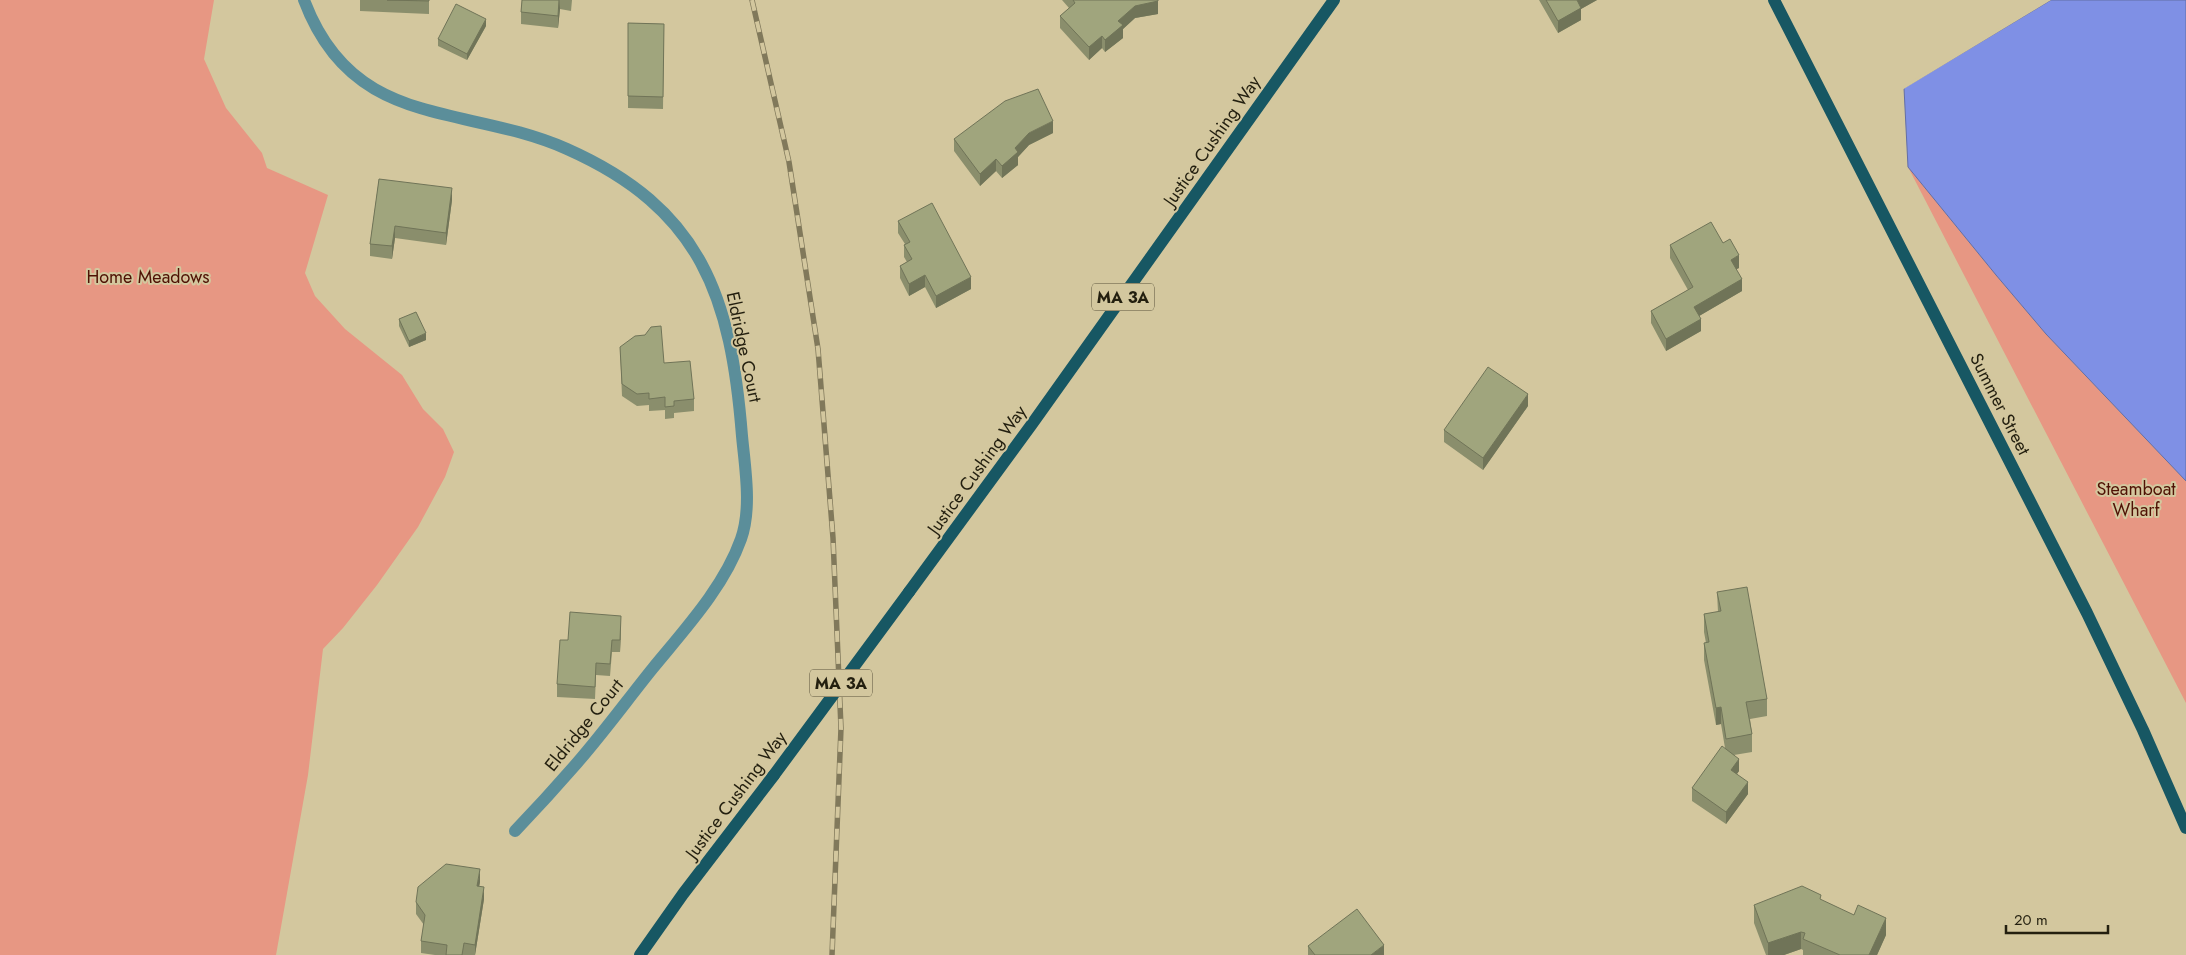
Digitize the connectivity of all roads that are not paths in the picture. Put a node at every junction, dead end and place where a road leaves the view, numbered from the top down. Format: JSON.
{"nodes":[{"id":1,"x":304,"y":0,"type":"edge"},
{"id":2,"x":1334,"y":0,"type":"edge"},
{"id":3,"x":1774,"y":0,"type":"edge"},
{"id":4,"x":2186,"y":828,"type":"edge"},
{"id":5,"x":515,"y":831,"type":"dead end"},
{"id":6,"x":640,"y":955,"type":"edge"}],
"edges":[{"from":1,"to":5,"type":"street","name":"Eldridge Court"},
{"from":2,"to":6,"type":"main road","name":"Justice Cushing Way","number":"MA 3A","bridge":true},
{"from":3,"to":4,"type":"main road","name":"Summer Street"}]}
